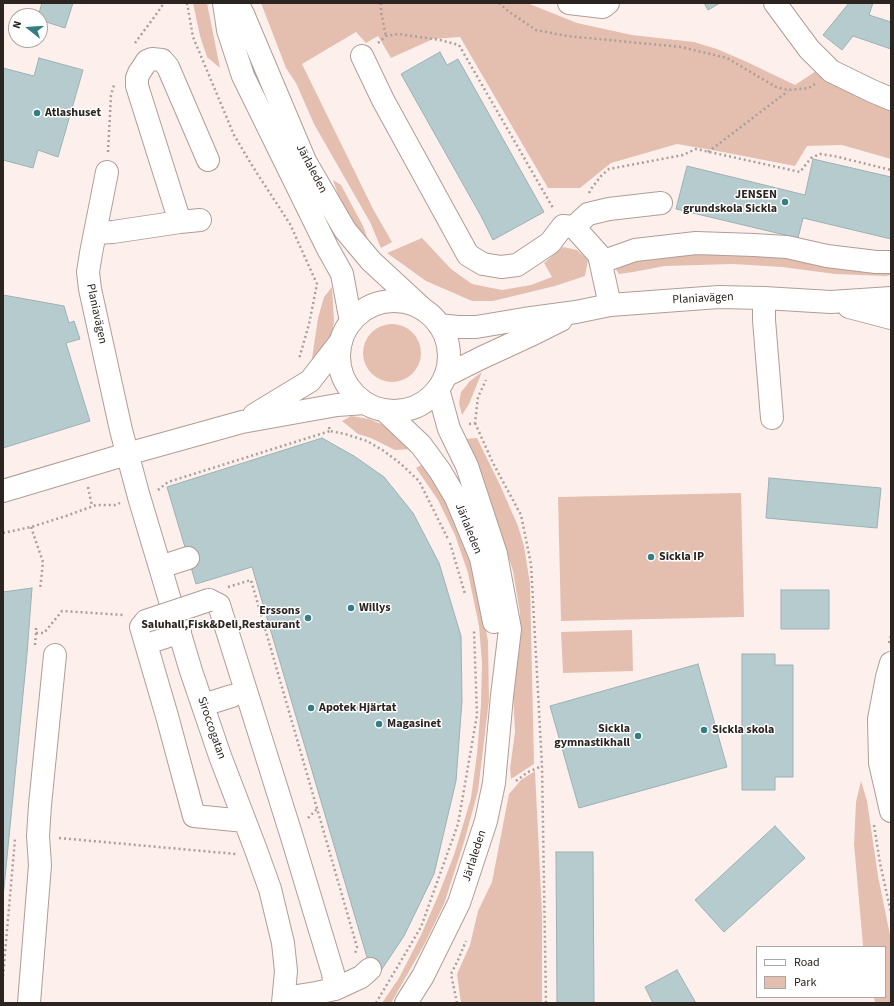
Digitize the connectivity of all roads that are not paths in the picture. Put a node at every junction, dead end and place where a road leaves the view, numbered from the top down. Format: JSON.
{"nodes":[{"id":1,"x":224,"y":3,"type":"edge"},
{"id":2,"x":237,"y":3,"type":"edge"},
{"id":3,"x":569,"y":3,"type":"edge"},
{"id":4,"x":608,"y":3,"type":"edge"},
{"id":5,"x":775,"y":3,"type":"edge"},
{"id":6,"x":362,"y":56,"type":"road end"},
{"id":7,"x":891,"y":98,"type":"edge"},
{"id":8,"x":208,"y":160,"type":"dead end"},
{"id":9,"x":107,"y":172,"type":"dead end"},
{"id":10,"x":661,"y":203,"type":"dead end"},
{"id":11,"x":575,"y":222,"type":"junction"},
{"id":12,"x":95,"y":233,"type":"junction"},
{"id":13,"x":601,"y":262,"type":"junction"},
{"id":14,"x":891,"y":262,"type":"edge"},
{"id":15,"x":764,"y":298,"type":"junction"},
{"id":16,"x":891,"y":298,"type":"edge"},
{"id":17,"x":831,"y":302,"type":"junction"},
{"id":18,"x":610,"y":305,"type":"junction"},
{"id":19,"x":424,"y":310,"type":"junction"},
{"id":20,"x":576,"y":312,"type":"junction"},
{"id":21,"x":891,"y":318,"type":"edge"},
{"id":22,"x":351,"y":322,"type":"junction"},
{"id":23,"x":439,"y":325,"type":"junction"},
{"id":24,"x":341,"y":341,"type":"junction"},
{"id":25,"x":442,"y":383,"type":"junction"},
{"id":26,"x":375,"y":407,"type":"junction"},
{"id":27,"x":772,"y":418,"type":"dead end"},
{"id":28,"x":242,"y":422,"type":"junction"},
{"id":29,"x":127,"y":454,"type":"junction"},
{"id":30,"x":3,"y":491,"type":"edge"},
{"id":31,"x":188,"y":558,"type":"dead end"},
{"id":32,"x":160,"y":567,"type":"junction"},
{"id":33,"x":143,"y":626,"type":"junction"},
{"id":34,"x":180,"y":632,"type":"junction"},
{"id":35,"x":55,"y":654,"type":"dead end"},
{"id":36,"x":891,"y":663,"type":"edge"},
{"id":37,"x":232,"y":696,"type":"dead end"},
{"id":38,"x":502,"y":696,"type":"junction"},
{"id":39,"x":203,"y":705,"type":"junction"},
{"id":40,"x":891,"y":810,"type":"edge"},
{"id":41,"x":245,"y":821,"type":"junction"},
{"id":42,"x":370,"y":969,"type":"dead end"},
{"id":43,"x":334,"y":981,"type":"junction"},
{"id":44,"x":283,"y":1001,"type":"edge"},
{"id":45,"x":29,"y":1003,"type":"edge"},
{"id":46,"x":406,"y":1003,"type":"edge"}],
"edges":[{"from":1,"to":22,"type":"main road","name":"Järlaleden"},
{"from":2,"to":19,"type":"main road","name":"Järlaleden"},
{"from":3,"to":4,"type":"main road"},
{"from":5,"to":7,"type":"main road"},
{"from":6,"to":11,"type":"main road"},
{"from":8,"to":12,"type":"main road"},
{"from":9,"to":12,"type":"main road","name":"Planiavägen"},
{"from":10,"to":11,"type":"main road"},
{"from":11,"to":13,"type":"main road"},
{"from":12,"to":29,"type":"main road","name":"Planiavägen"},
{"from":13,"to":14,"type":"main road"},
{"from":13,"to":18,"type":"main road"},
{"from":15,"to":17,"type":"main road","name":"Planiavägen"},
{"from":15,"to":18,"type":"main road","name":"Planiavägen"},
{"from":15,"to":27,"type":"main road"},
{"from":16,"to":17,"type":"main road","name":"Planiavägen"},
{"from":17,"to":21,"type":"main road","name":"Planiavägen"},
{"from":18,"to":20,"type":"main road","name":"Planiavägen"},
{"from":19,"to":22,"type":"main road"},
{"from":19,"to":23,"type":"main road"},
{"from":20,"to":23,"type":"main road","name":"Planiavägen"},
{"from":20,"to":25,"type":"main road","name":"Planiavägen"},
{"from":22,"to":24,"type":"main road"},
{"from":23,"to":25,"type":"main road"},
{"from":24,"to":26,"type":"main road"},
{"from":24,"to":28,"type":"main road"},
{"from":25,"to":26,"type":"main road"},
{"from":25,"to":38,"type":"main road","name":"Järlaleden"},
{"from":26,"to":28,"type":"main road"},
{"from":26,"to":38,"type":"main road","name":"Järlaleden"},
{"from":28,"to":29,"type":"main road"},
{"from":29,"to":30,"type":"main road"},
{"from":29,"to":32,"type":"main road","name":"Siroccogatan"},
{"from":31,"to":32,"type":"main road"},
{"from":32,"to":34,"type":"main road","name":"Siroccogatan"},
{"from":33,"to":34,"type":"main road"},
{"from":33,"to":41,"type":"main road"},
{"from":33,"to":43,"type":"main road","bridge":true},
{"from":34,"to":39,"type":"main road","name":"Siroccogatan"},
{"from":35,"to":45,"type":"main road"},
{"from":36,"to":40,"type":"main road"},
{"from":37,"to":39,"type":"main road"},
{"from":38,"to":46,"type":"main road","name":"Järlaleden"},
{"from":39,"to":41,"type":"main road","name":"Siroccogatan"},
{"from":41,"to":44,"type":"main road","name":"Siroccogatan"},
{"from":42,"to":43,"type":"main road"},
{"from":43,"to":44,"type":"main road"}]}
